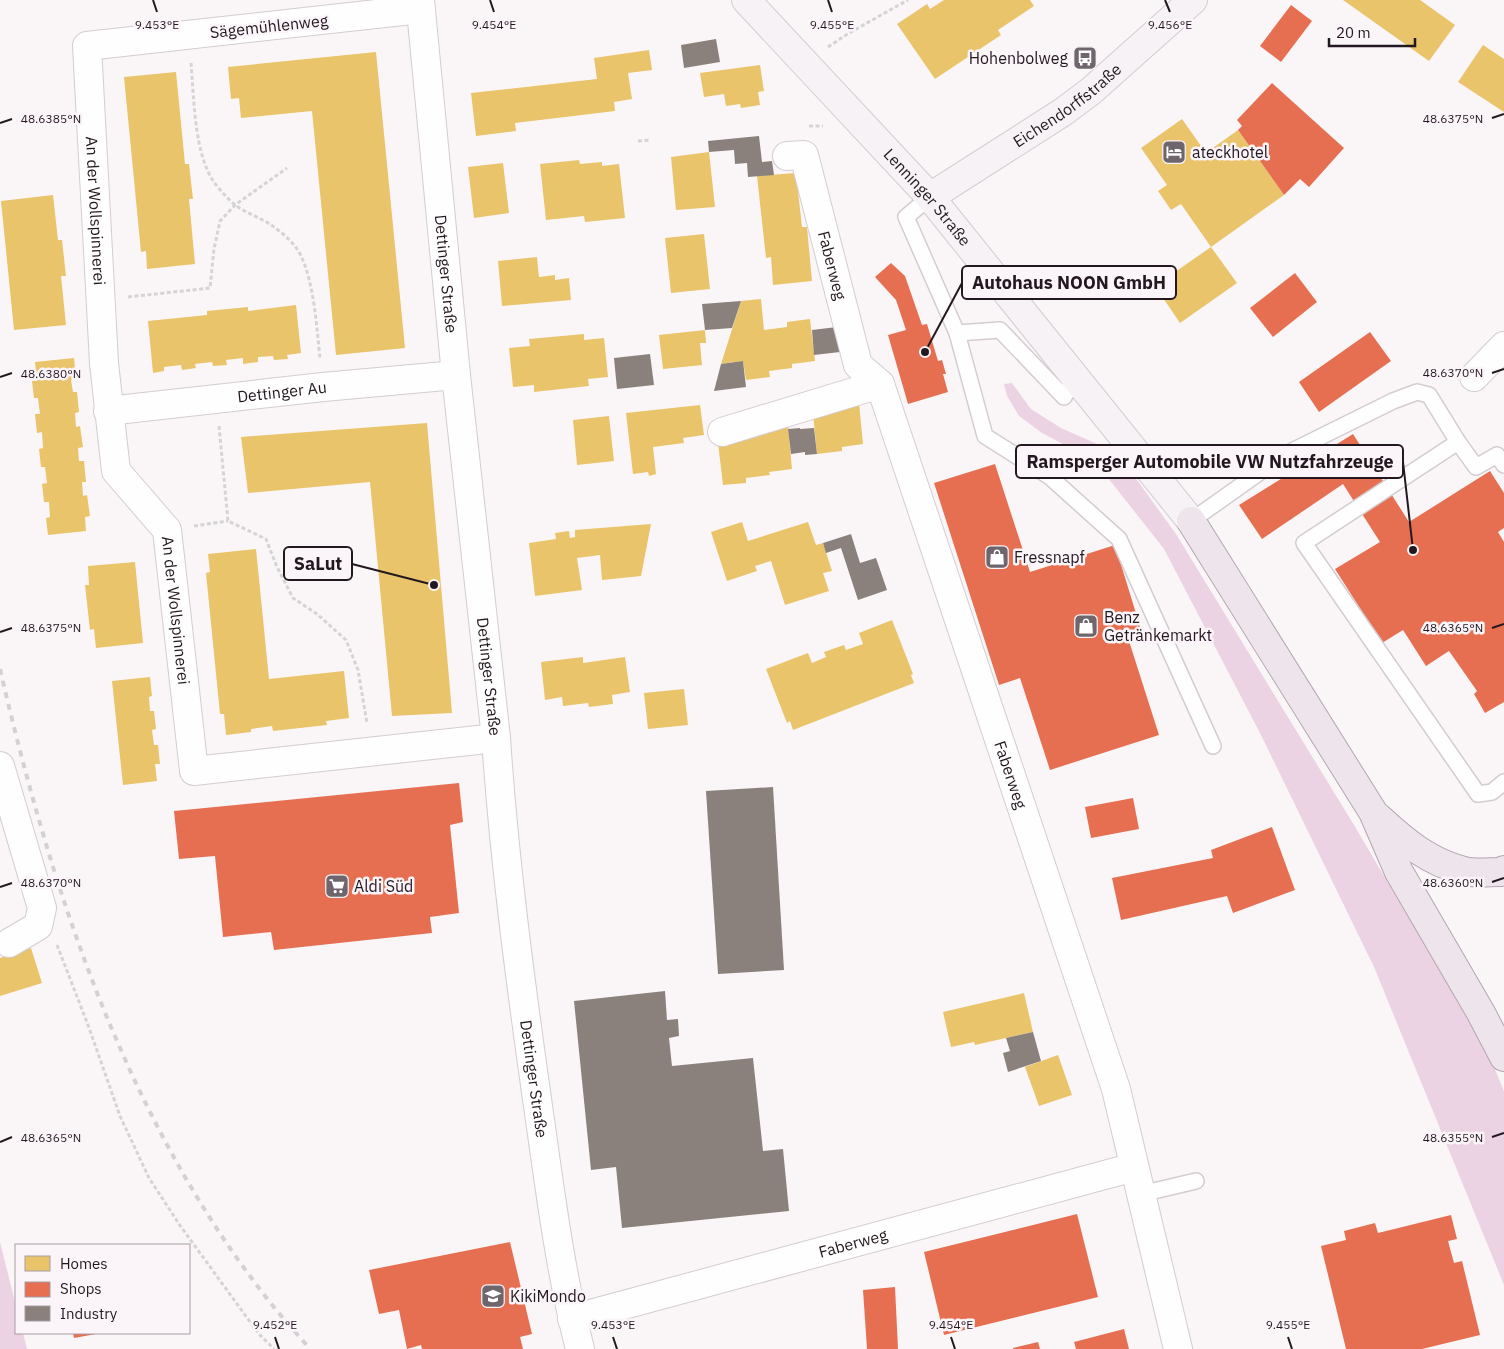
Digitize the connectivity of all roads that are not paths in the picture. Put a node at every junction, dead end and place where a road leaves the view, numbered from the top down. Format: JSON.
{"nodes":[{"id":1,"x":746,"y":0,"type":"edge"},
{"id":2,"x":1193,"y":0,"type":"edge"},
{"id":3,"x":420,"y":4,"type":"edge"},
{"id":4,"x":87,"y":46,"type":"joint"},
{"id":5,"x":787,"y":156,"type":"dead end"},
{"id":6,"x":930,"y":197,"type":"junction"},
{"id":7,"x":957,"y":333,"type":"junction"},
{"id":8,"x":1504,"y":346,"type":"edge"},
{"id":9,"x":456,"y":375,"type":"junction"},
{"id":10,"x":1474,"y":377,"type":"dead end"},
{"id":11,"x":1075,"y":378,"type":"junction"},
{"id":12,"x":880,"y":384,"type":"junction"},
{"id":13,"x":108,"y":411,"type":"junction"},
{"id":14,"x":722,"y":432,"type":"dead end"},
{"id":15,"x":1458,"y":442,"type":"junction"},
{"id":16,"x":1504,"y":465,"type":"edge"},
{"id":17,"x":1191,"y":522,"type":"junction"},
{"id":18,"x":496,"y":738,"type":"junction"},
{"id":19,"x":1213,"y":746,"type":"dead end"},
{"id":20,"x":0,"y":766,"type":"edge"},
{"id":21,"x":1504,"y":782,"type":"edge"},
{"id":22,"x":1373,"y":812,"type":"junction"},
{"id":23,"x":1504,"y":870,"type":"edge"},
{"id":24,"x":9,"y":943,"type":"dead end"},
{"id":25,"x":1504,"y":1057,"type":"edge"},
{"id":26,"x":1134,"y":1167,"type":"junction"},
{"id":27,"x":1196,"y":1181,"type":"dead end"},
{"id":28,"x":1141,"y":1194,"type":"junction"},
{"id":29,"x":572,"y":1319,"type":"junction"},
{"id":30,"x":580,"y":1349,"type":"edge"},
{"id":31,"x":1178,"y":1349,"type":"edge"}],
"edges":[{"from":1,"to":6,"type":"main road","name":"Lenninger Straße"},
{"from":2,"to":6,"type":"main road","name":"Eichendorffstraße"},
{"from":3,"to":4,"type":"street","name":"Sägemühlenweg"},
{"from":3,"to":9,"type":"street","name":"Dettinger Straße"},
{"from":4,"to":13,"type":"street","name":"An der Wollspinnerei"},
{"from":5,"to":12,"type":"street","name":"Faberweg"},
{"from":6,"to":7,"type":"lane"},
{"from":6,"to":11,"type":"main road","name":"Lenninger Straße"},
{"from":7,"to":11,"type":"lane"},
{"from":7,"to":19,"type":"lane"},
{"from":8,"to":10,"type":"street"},
{"from":9,"to":13,"type":"street","name":"Dettinger Au"},
{"from":9,"to":18,"type":"street","name":"Dettinger Straße"},
{"from":11,"to":17,"type":"main road","name":"Lenninger Straße"},
{"from":12,"to":14,"type":"street"},
{"from":12,"to":26,"type":"street","name":"Faberweg"},
{"from":13,"to":18,"type":"street","name":"An der Wollspinnerei"},
{"from":15,"to":16,"type":"lane"},
{"from":15,"to":17,"type":"lane"},
{"from":15,"to":21,"type":"lane"},
{"from":17,"to":22,"type":"main road"},
{"from":18,"to":29,"type":"street","name":"Dettinger Straße"},
{"from":20,"to":24,"type":"street"},
{"from":22,"to":23,"type":"main road"},
{"from":22,"to":25,"type":"main road"},
{"from":26,"to":28,"type":"street","name":"Faberweg"},
{"from":26,"to":29,"type":"street","name":"Faberweg"},
{"from":27,"to":28,"type":"lane"},
{"from":28,"to":31,"type":"street","name":"Faberweg"},
{"from":29,"to":30,"type":"street","name":"Dettinger Straße"}]}
